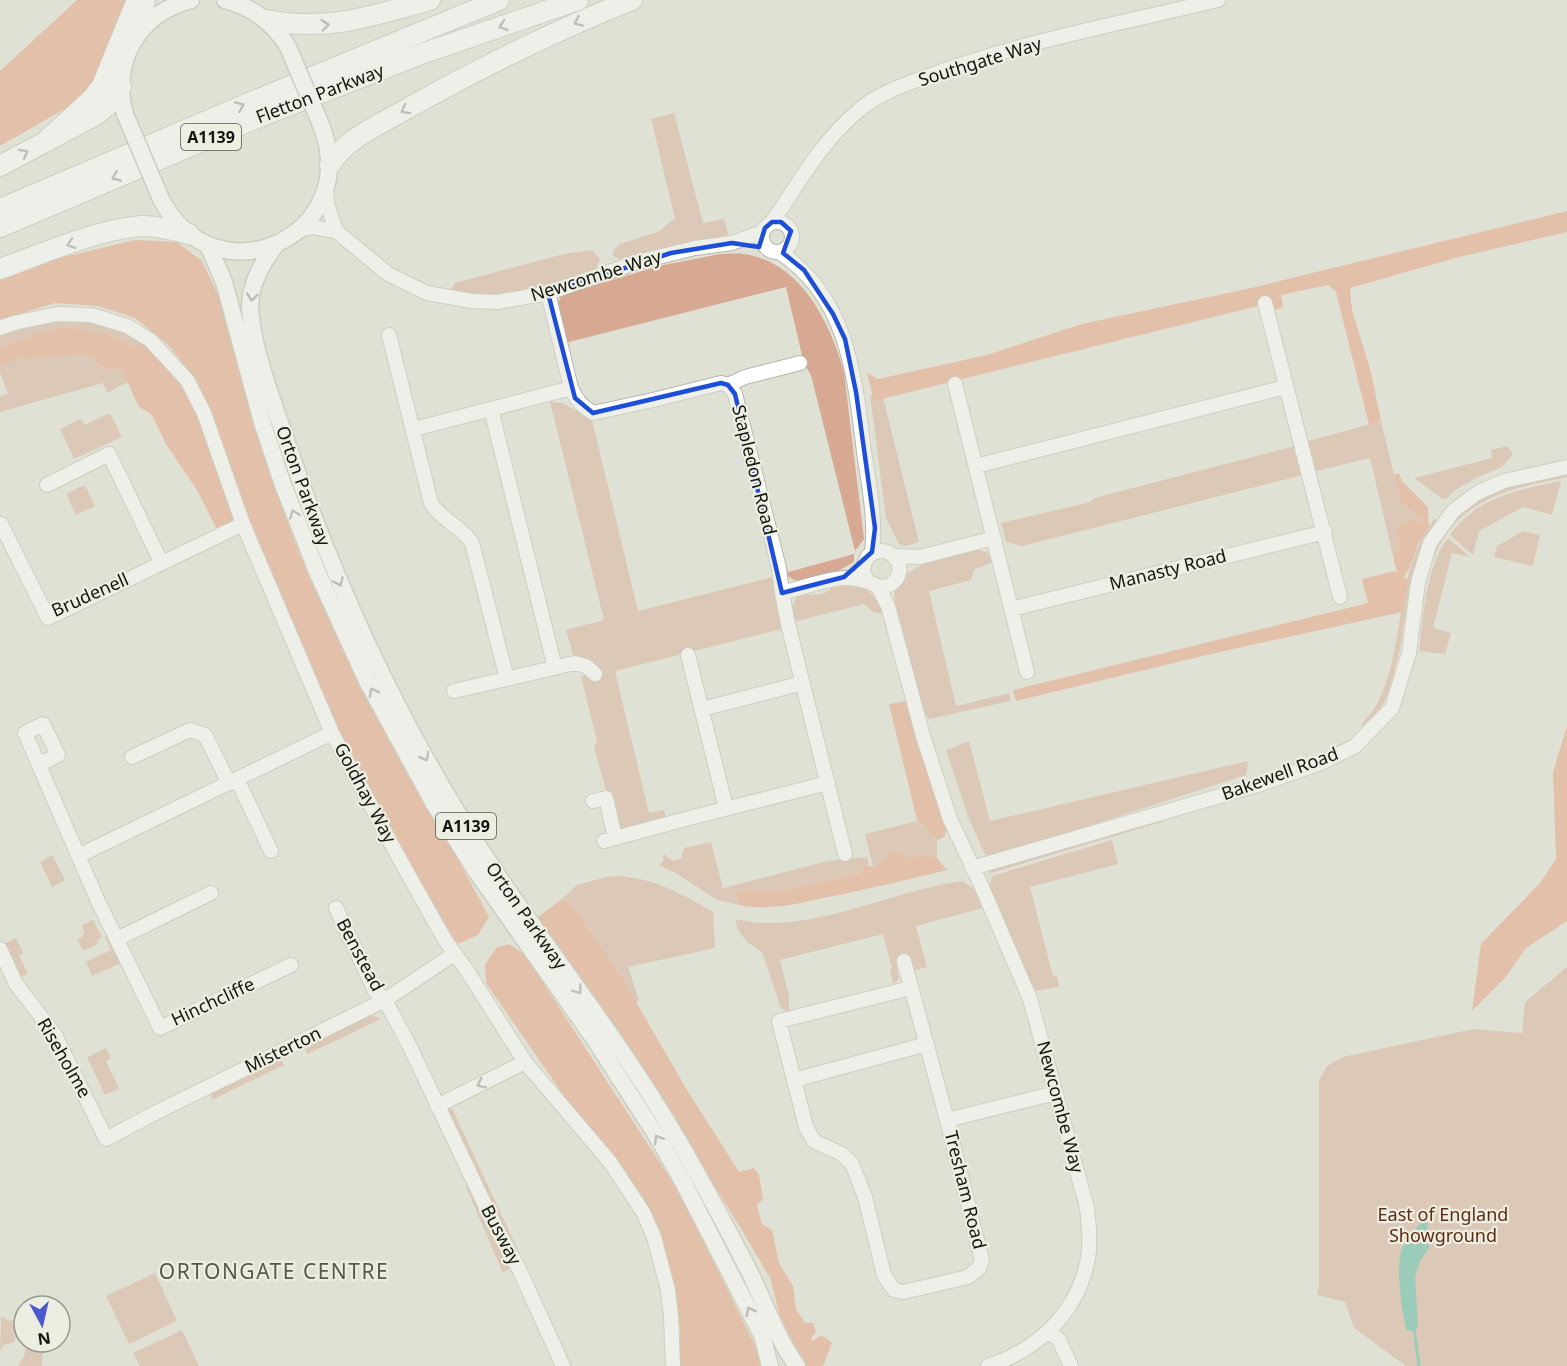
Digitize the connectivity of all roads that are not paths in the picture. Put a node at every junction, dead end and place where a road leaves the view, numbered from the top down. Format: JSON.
{"nodes":[{"id":1,"x":137,"y":0,"type":"edge"},
{"id":2,"x":148,"y":0,"type":"edge"},
{"id":3,"x":191,"y":0,"type":"edge"},
{"id":4,"x":225,"y":0,"type":"edge"},
{"id":5,"x":430,"y":0,"type":"edge"},
{"id":6,"x":499,"y":0,"type":"edge"},
{"id":7,"x":578,"y":0,"type":"edge"},
{"id":8,"x":632,"y":0,"type":"edge"},
{"id":9,"x":1218,"y":0,"type":"edge"},
{"id":10,"x":267,"y":20,"type":"junction"},
{"id":11,"x":138,"y":33,"type":"junction"},
{"id":12,"x":121,"y":86,"type":"junction"},
{"id":13,"x":48,"y":139,"type":"junction"},
{"id":14,"x":330,"y":165,"type":"junction"},
{"id":15,"x":0,"y":166,"type":"edge"},
{"id":16,"x":326,"y":188,"type":"junction"},
{"id":17,"x":788,"y":199,"type":"junction"},
{"id":18,"x":0,"y":209,"type":"edge"},
{"id":19,"x":0,"y":227,"type":"edge"},
{"id":20,"x":767,"y":227,"type":"junction"},
{"id":21,"x":300,"y":230,"type":"junction"},
{"id":22,"x":336,"y":231,"type":"junction"},
{"id":23,"x":189,"y":234,"type":"junction"},
{"id":24,"x":790,"y":234,"type":"junction"},
{"id":25,"x":732,"y":243,"type":"junction"},
{"id":26,"x":276,"y":244,"type":"junction"},
{"id":27,"x":208,"y":245,"type":"junction"},
{"id":28,"x":772,"y":250,"type":"junction"},
{"id":29,"x":0,"y":269,"type":"edge"},
{"id":30,"x":804,"y":270,"type":"junction"},
{"id":31,"x":548,"y":293,"type":"junction"},
{"id":32,"x":1265,"y":303,"type":"dead end"},
{"id":33,"x":0,"y":328,"type":"edge"},
{"id":34,"x":389,"y":335,"type":"dead end"},
{"id":35,"x":800,"y":363,"type":"dead end"},
{"id":36,"x":955,"y":384,"type":"dead end"},
{"id":37,"x":728,"y":385,"type":"junction"},
{"id":38,"x":1286,"y":387,"type":"junction"},
{"id":39,"x":571,"y":388,"type":"junction"},
{"id":40,"x":491,"y":409,"type":"junction"},
{"id":41,"x":414,"y":429,"type":"junction"},
{"id":42,"x":976,"y":466,"type":"junction"},
{"id":43,"x":1567,"y":467,"type":"edge"},
{"id":44,"x":47,"y":485,"type":"dead end"},
{"id":45,"x":1,"y":524,"type":"edge"},
{"id":46,"x":243,"y":524,"type":"junction"},
{"id":47,"x":875,"y":528,"type":"junction"},
{"id":48,"x":1325,"y":531,"type":"junction"},
{"id":49,"x":994,"y":538,"type":"junction"},
{"id":50,"x":891,"y":554,"type":"junction"},
{"id":51,"x":868,"y":557,"type":"junction"},
{"id":52,"x":920,"y":557,"type":"junction"},
{"id":53,"x":161,"y":562,"type":"junction"},
{"id":54,"x":844,"y":577,"type":"junction"},
{"id":55,"x":896,"y":578,"type":"junction"},
{"id":56,"x":872,"y":584,"type":"junction"},
{"id":57,"x":782,"y":593,"type":"junction"},
{"id":58,"x":1340,"y":597,"type":"dead end"},
{"id":59,"x":888,"y":606,"type":"junction"},
{"id":60,"x":1011,"y":609,"type":"junction"},
{"id":61,"x":688,"y":655,"type":"dead end"},
{"id":62,"x":555,"y":668,"type":"junction"},
{"id":63,"x":1027,"y":672,"type":"dead end"},
{"id":64,"x":595,"y":674,"type":"dead end"},
{"id":65,"x":507,"y":679,"type":"junction"},
{"id":66,"x":803,"y":683,"type":"junction"},
{"id":67,"x":454,"y":692,"type":"dead end"},
{"id":68,"x":702,"y":709,"type":"junction"},
{"id":69,"x":332,"y":733,"type":"junction"},
{"id":70,"x":132,"y":758,"type":"dead end"},
{"id":71,"x":40,"y":764,"type":"dead end"},
{"id":72,"x":233,"y":781,"type":"junction"},
{"id":73,"x":828,"y":783,"type":"junction"},
{"id":74,"x":593,"y":801,"type":"dead end"},
{"id":75,"x":726,"y":808,"type":"junction"},
{"id":76,"x":271,"y":851,"type":"dead end"},
{"id":77,"x":845,"y":854,"type":"dead end"},
{"id":78,"x":78,"y":856,"type":"junction"},
{"id":79,"x":972,"y":868,"type":"junction"},
{"id":80,"x":211,"y":893,"type":"dead end"},
{"id":81,"x":336,"y":908,"type":"dead end"},
{"id":82,"x":117,"y":939,"type":"junction"},
{"id":83,"x":0,"y":949,"type":"edge"},
{"id":84,"x":454,"y":954,"type":"junction"},
{"id":85,"x":904,"y":961,"type":"dead end"},
{"id":86,"x":291,"y":965,"type":"dead end"},
{"id":87,"x":911,"y":988,"type":"junction"},
{"id":88,"x":385,"y":1000,"type":"junction"},
{"id":89,"x":927,"y":1044,"type":"junction"},
{"id":90,"x":525,"y":1062,"type":"junction"},
{"id":91,"x":794,"y":1080,"type":"junction"},
{"id":92,"x":1056,"y":1093,"type":"junction"},
{"id":93,"x":437,"y":1106,"type":"junction"},
{"id":94,"x":947,"y":1120,"type":"junction"},
{"id":95,"x":106,"y":1139,"type":"joint"},
{"id":96,"x":1049,"y":1331,"type":"junction"},
{"id":97,"x":563,"y":1366,"type":"edge"},
{"id":98,"x":673,"y":1366,"type":"edge"},
{"id":99,"x":770,"y":1366,"type":"edge"},
{"id":100,"x":797,"y":1366,"type":"edge"},
{"id":101,"x":988,"y":1366,"type":"edge"},
{"id":102,"x":1071,"y":1366,"type":"edge"}],
"edges":[{"from":1,"to":13,"type":"highway"},
{"from":2,"to":11,"type":"street"},
{"from":3,"to":11,"type":"main road"},
{"from":4,"to":10,"type":"main road"},
{"from":10,"to":5,"type":"highway","one_way":true},
{"from":18,"to":6,"type":"highway","name":"Fletton Parkway","number":"A1139","one_way":true},
{"from":7,"to":19,"type":"highway","name":"Fletton Parkway","number":"A1139","one_way":true},
{"from":8,"to":14,"type":"highway","one_way":true},
{"from":9,"to":17,"type":"street","name":"Southgate Way"},
{"from":10,"to":14,"type":"main road","bridge":true},
{"from":11,"to":12,"type":"main road"},
{"from":12,"to":13,"type":"highway"},
{"from":12,"to":23,"type":"main road","bridge":true},
{"from":15,"to":13,"type":"highway","one_way":true},
{"from":14,"to":16,"type":"main road"},
{"from":16,"to":21,"type":"main road"},
{"from":16,"to":22,"type":"street"},
{"from":17,"to":20,"type":"street","name":"Southgate Way"},
{"from":17,"to":24,"type":"street"},
{"from":20,"to":24,"type":"street"},
{"from":20,"to":25,"type":"street","name":"Newcombe Way"},
{"from":20,"to":28,"type":"street"},
{"from":21,"to":22,"type":"street"},
{"from":21,"to":26,"type":"main road"},
{"from":22,"to":31,"type":"street","name":"Newcombe Way"},
{"from":23,"to":27,"type":"main road"},
{"from":23,"to":29,"type":"highway","one_way":true},
{"from":24,"to":28,"type":"street"},
{"from":24,"to":30,"type":"street","name":"Newcombe Way"},
{"from":25,"to":28,"type":"street","name":"Newcombe Way"},
{"from":25,"to":31,"type":"street","name":"Newcombe Way"},
{"from":26,"to":27,"type":"main road"},
{"from":26,"to":100,"type":"main road","name":"Orton Parkway","number":"A1139","one_way":true},
{"from":99,"to":27,"type":"main road","name":"Orton Parkway","number":"A1139","one_way":true},
{"from":28,"to":30,"type":"street","name":"Newcombe Way"},
{"from":30,"to":47,"type":"street","name":"Newcombe Way"},
{"from":31,"to":39,"type":"street","name":"Stapledon Road"},
{"from":32,"to":38,"type":"street"},
{"from":33,"to":46,"type":"street","name":"Goldhay Way"},
{"from":34,"to":41,"type":"street"},
{"from":35,"to":37,"type":"street"},
{"from":36,"to":42,"type":"street"},
{"from":37,"to":39,"type":"street","name":"Stapledon Road"},
{"from":37,"to":57,"type":"street","name":"Stapledon Road"},
{"from":38,"to":42,"type":"street"},
{"from":38,"to":48,"type":"street"},
{"from":39,"to":40,"type":"street"},
{"from":40,"to":41,"type":"street"},
{"from":40,"to":62,"type":"street"},
{"from":41,"to":65,"type":"street"},
{"from":42,"to":49,"type":"street"},
{"from":43,"to":79,"type":"street","name":"Bakewell Road"},
{"from":44,"to":53,"type":"street"},
{"from":45,"to":53,"type":"street","name":"Brudenell"},
{"from":46,"to":53,"type":"street","name":"Brudenell"},
{"from":46,"to":69,"type":"street","name":"Goldhay Way"},
{"from":47,"to":50,"type":"street","name":"Newcombe Way"},
{"from":47,"to":51,"type":"street","name":"Newcombe Way"},
{"from":48,"to":58,"type":"street"},
{"from":48,"to":60,"type":"street","name":"Manasty Road"},
{"from":49,"to":52,"type":"street"},
{"from":49,"to":60,"type":"street"},
{"from":50,"to":51,"type":"street"},
{"from":50,"to":52,"type":"street"},
{"from":50,"to":55,"type":"street"},
{"from":51,"to":54,"type":"street"},
{"from":51,"to":56,"type":"street"},
{"from":52,"to":55,"type":"street"},
{"from":54,"to":56,"type":"street"},
{"from":54,"to":57,"type":"street"},
{"from":55,"to":56,"type":"street"},
{"from":55,"to":59,"type":"street"},
{"from":56,"to":59,"type":"street"},
{"from":57,"to":66,"type":"street","name":"Stapledon Road"},
{"from":59,"to":79,"type":"street","name":"Newcombe Way"},
{"from":60,"to":63,"type":"street"},
{"from":61,"to":68,"type":"street"},
{"from":62,"to":64,"type":"street"},
{"from":62,"to":65,"type":"street"},
{"from":65,"to":67,"type":"street"},
{"from":66,"to":68,"type":"street"},
{"from":66,"to":73,"type":"street","name":"Stapledon Road"},
{"from":68,"to":75,"type":"street"},
{"from":69,"to":72,"type":"street"},
{"from":69,"to":84,"type":"street","name":"Goldhay Way"},
{"from":70,"to":72,"type":"street"},
{"from":71,"to":78,"type":"street","name":"Hinchcliffe"},
{"from":72,"to":76,"type":"street"},
{"from":72,"to":78,"type":"street"},
{"from":73,"to":75,"type":"street"},
{"from":73,"to":77,"type":"street","name":"Stapledon Road"},
{"from":74,"to":75,"type":"street"},
{"from":78,"to":82,"type":"street","name":"Hinchcliffe"},
{"from":79,"to":92,"type":"street","name":"Newcombe Way"},
{"from":80,"to":82,"type":"street"},
{"from":81,"to":88,"type":"street","name":"Benstead"},
{"from":82,"to":86,"type":"street","name":"Hinchcliffe"},
{"from":83,"to":95,"type":"street","name":"Riseholme"},
{"from":84,"to":88,"type":"street","name":"Misterton"},
{"from":84,"to":90,"type":"street","name":"Goldhay Way"},
{"from":85,"to":87,"type":"street","name":"Tresham Road"},
{"from":87,"to":89,"type":"street","name":"Tresham Road"},
{"from":87,"to":91,"type":"street","name":"Tresham Road"},
{"from":88,"to":93,"type":"street","name":"Benstead"},
{"from":88,"to":95,"type":"street","name":"Misterton"},
{"from":89,"to":91,"type":"street"},
{"from":89,"to":94,"type":"street","name":"Tresham Road"},
{"from":90,"to":93,"type":"street","one_way":true},
{"from":90,"to":98,"type":"street","name":"Goldhay Way"},
{"from":91,"to":94,"type":"street","name":"Tresham Road"},
{"from":92,"to":94,"type":"street","name":"Tresham Road"},
{"from":92,"to":96,"type":"street","name":"Newcombe Way"},
{"from":93,"to":97,"type":"street","name":"Busway"},
{"from":96,"to":101,"type":"street","name":"Newcombe Way"},
{"from":96,"to":102,"type":"street"}]}
